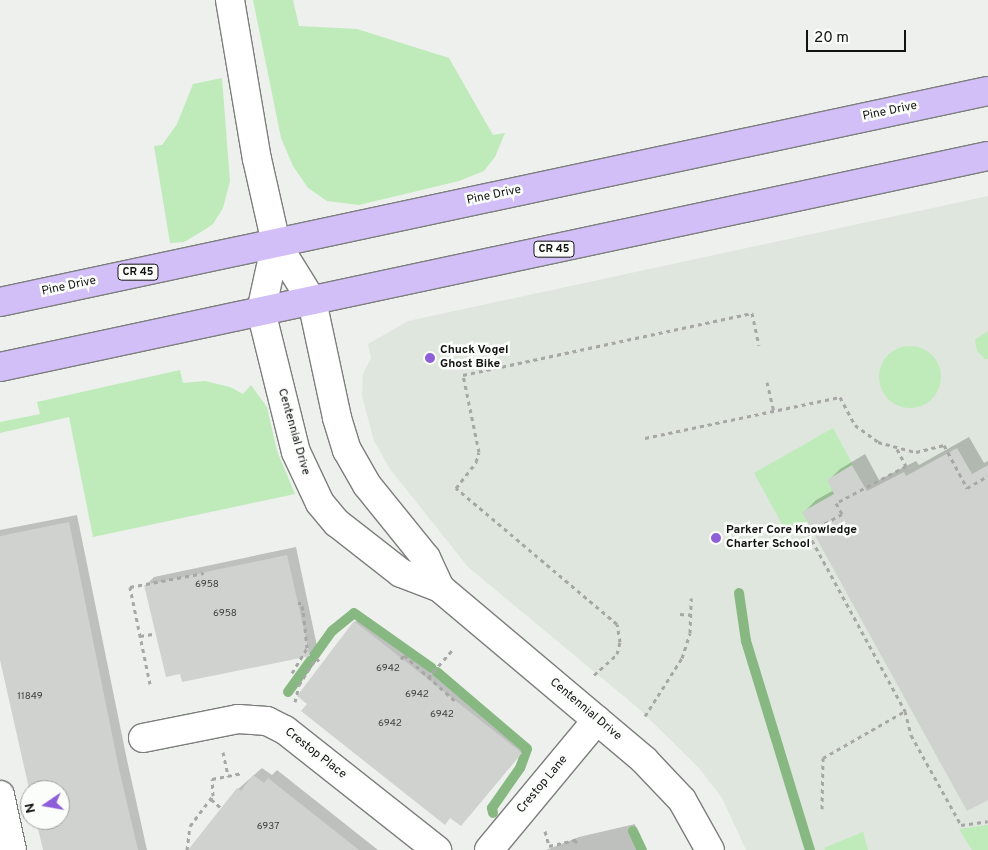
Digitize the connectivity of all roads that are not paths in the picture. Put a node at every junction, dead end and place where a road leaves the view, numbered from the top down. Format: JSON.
{"nodes":[{"id":1,"x":230,"y":0,"type":"edge"},
{"id":2,"x":988,"y":91,"type":"edge"},
{"id":3,"x":988,"y":156,"type":"edge"},
{"id":4,"x":276,"y":243,"type":"junction"},
{"id":5,"x":312,"y":301,"type":"junction"},
{"id":6,"x":0,"y":302,"type":"edge"},
{"id":7,"x":261,"y":311,"type":"junction"},
{"id":8,"x":0,"y":367,"type":"edge"},
{"id":9,"x":440,"y":588,"type":"junction"},
{"id":10,"x":597,"y":720,"type":"junction"},
{"id":11,"x":143,"y":738,"type":"dead end"},
{"id":12,"x":0,"y":795,"type":"edge"},
{"id":13,"x":12,"y":850,"type":"edge"},
{"id":14,"x":437,"y":850,"type":"edge"},
{"id":15,"x":489,"y":850,"type":"edge"},
{"id":16,"x":710,"y":850,"type":"edge"}],
"edges":[{"from":1,"to":4,"type":"street","name":"Centennial Drive"},
{"from":2,"to":4,"type":"main road","name":"Pine Drive","number":"CR 45"},
{"from":3,"to":5,"type":"main road","number":"CR 45"},
{"from":4,"to":5,"type":"street","name":"Centennial Drive"},
{"from":4,"to":6,"type":"main road","name":"Pine Drive","number":"CR 45"},
{"from":4,"to":7,"type":"street","name":"Centennial Drive"},
{"from":5,"to":7,"type":"main road","number":"CR 45"},
{"from":5,"to":9,"type":"street","name":"Centennial Drive"},
{"from":7,"to":8,"type":"main road","number":"CR 45"},
{"from":7,"to":9,"type":"street","name":"Centennial Drive"},
{"from":9,"to":10,"type":"street","name":"Centennial Drive"},
{"from":10,"to":15,"type":"street","name":"Crestop Lane"},
{"from":10,"to":16,"type":"street","name":"Centennial Drive"},
{"from":11,"to":14,"type":"street","name":"Crestop Place"},
{"from":12,"to":13,"type":"street"}]}
